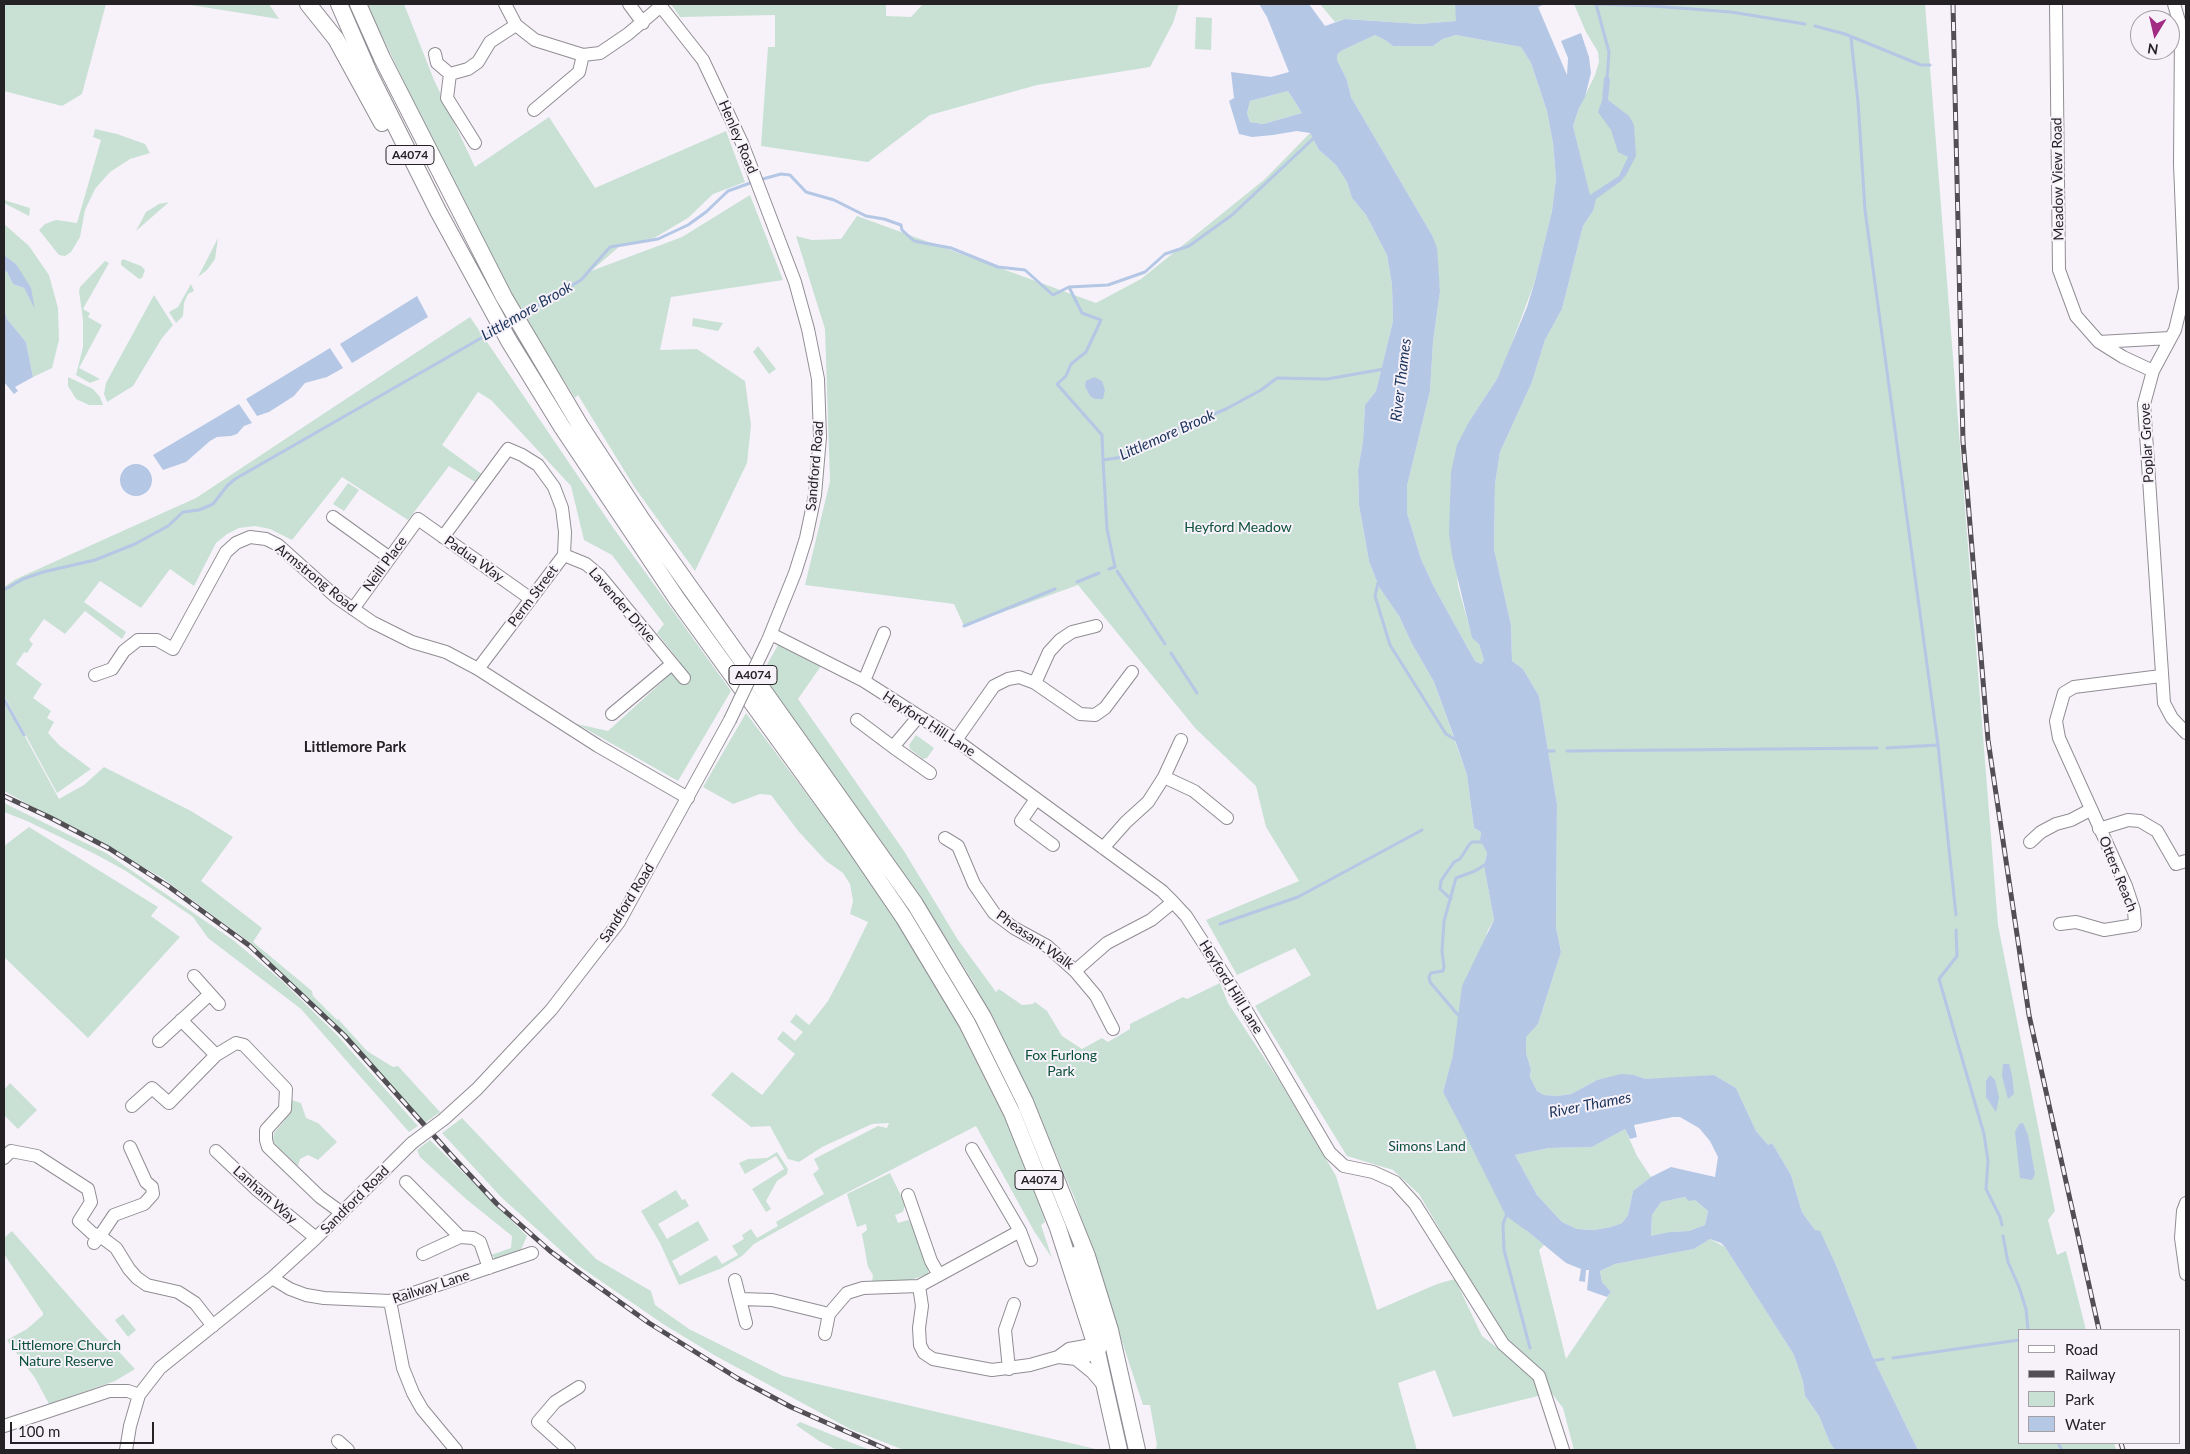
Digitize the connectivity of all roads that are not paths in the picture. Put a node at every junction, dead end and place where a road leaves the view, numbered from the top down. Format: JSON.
{"nodes":[{"id":1,"x":308,"y":4,"type":"edge"},
{"id":2,"x":339,"y":4,"type":"edge"},
{"id":3,"x":358,"y":4,"type":"edge"},
{"id":4,"x":505,"y":4,"type":"edge"},
{"id":5,"x":629,"y":4,"type":"edge"},
{"id":6,"x":2056,"y":4,"type":"edge"},
{"id":7,"x":2174,"y":4,"type":"edge"},
{"id":8,"x":660,"y":5,"type":"edge"},
{"id":9,"x":643,"y":23,"type":"junction"},
{"id":10,"x":516,"y":25,"type":"junction"},
{"id":11,"x":435,"y":54,"type":"dead end"},
{"id":12,"x":583,"y":55,"type":"junction"},
{"id":13,"x":450,"y":74,"type":"junction"},
{"id":14,"x":534,"y":110,"type":"dead end"},
{"id":15,"x":475,"y":143,"type":"dead end"},
{"id":16,"x":438,"y":211,"type":"junction"},
{"id":17,"x":795,"y":282,"type":"joint"},
{"id":18,"x":496,"y":300,"type":"junction"},
{"id":19,"x":2170,"y":338,"type":"junction"},
{"id":20,"x":2099,"y":342,"type":"junction"},
{"id":21,"x":2153,"y":371,"type":"junction"},
{"id":22,"x":333,"y":517,"type":"dead end"},
{"id":23,"x":418,"y":519,"type":"joint"},
{"id":24,"x":443,"y":537,"type":"junction"},
{"id":25,"x":564,"y":555,"type":"junction"},
{"id":26,"x":390,"y":558,"type":"junction"},
{"id":27,"x":531,"y":599,"type":"junction"},
{"id":28,"x":353,"y":609,"type":"junction"},
{"id":29,"x":1096,"y":626,"type":"dead end"},
{"id":30,"x":884,"y":633,"type":"dead end"},
{"id":31,"x":769,"y":638,"type":"junction"},
{"id":32,"x":672,"y":664,"type":"junction"},
{"id":33,"x":478,"y":669,"type":"junction"},
{"id":34,"x":1132,"y":672,"type":"dead end"},
{"id":35,"x":95,"y":675,"type":"dead end"},
{"id":36,"x":2160,"y":676,"type":"junction"},
{"id":37,"x":684,"y":678,"type":"dead end"},
{"id":38,"x":864,"y":681,"type":"junction"},
{"id":39,"x":1035,"y":683,"type":"junction"},
{"id":40,"x":612,"y":714,"type":"dead end"},
{"id":41,"x":919,"y":716,"type":"junction"},
{"id":42,"x":856,"y":720,"type":"dead end"},
{"id":43,"x":2186,"y":733,"type":"edge"},
{"id":44,"x":956,"y":740,"type":"junction"},
{"id":45,"x":1181,"y":740,"type":"dead end"},
{"id":46,"x":894,"y":748,"type":"junction"},
{"id":47,"x":930,"y":773,"type":"dead end"},
{"id":48,"x":1164,"y":777,"type":"junction"},
{"id":49,"x":688,"y":798,"type":"junction"},
{"id":50,"x":1036,"y":799,"type":"junction"},
{"id":51,"x":2090,"y":810,"type":"junction"},
{"id":52,"x":1227,"y":818,"type":"dead end"},
{"id":53,"x":2100,"y":830,"type":"junction"},
{"id":54,"x":945,"y":838,"type":"dead end"},
{"id":55,"x":2030,"y":842,"type":"dead end"},
{"id":56,"x":1053,"y":845,"type":"dead end"},
{"id":57,"x":1103,"y":848,"type":"junction"},
{"id":58,"x":2186,"y":861,"type":"edge"},
{"id":59,"x":1174,"y":902,"type":"junction"},
{"id":60,"x":2060,"y":924,"type":"dead end"},
{"id":61,"x":1076,"y":971,"type":"junction"},
{"id":62,"x":194,"y":976,"type":"dead end"},
{"id":63,"x":210,"y":994,"type":"junction"},
{"id":64,"x":219,"y":1004,"type":"dead end"},
{"id":65,"x":182,"y":1020,"type":"junction"},
{"id":66,"x":1113,"y":1029,"type":"dead end"},
{"id":67,"x":159,"y":1041,"type":"dead end"},
{"id":68,"x":216,"y":1055,"type":"junction"},
{"id":69,"x":286,"y":1089,"type":"junction"},
{"id":70,"x":296,"y":1099,"type":"dead end"},
{"id":71,"x":132,"y":1106,"type":"dead end"},
{"id":72,"x":130,"y":1147,"type":"dead end"},
{"id":73,"x":972,"y":1149,"type":"dead end"},
{"id":74,"x":216,"y":1150,"type":"dead end"},
{"id":75,"x":4,"y":1158,"type":"edge"},
{"id":76,"x":406,"y":1182,"type":"dead end"},
{"id":77,"x":908,"y":1195,"type":"dead end"},
{"id":78,"x":2186,"y":1203,"type":"edge"},
{"id":79,"x":342,"y":1213,"type":"junction"},
{"id":80,"x":1020,"y":1230,"type":"junction"},
{"id":81,"x":316,"y":1238,"type":"junction"},
{"id":82,"x":460,"y":1238,"type":"junction"},
{"id":83,"x":97,"y":1239,"type":"junction"},
{"id":84,"x":532,"y":1253,"type":"dead end"},
{"id":85,"x":423,"y":1254,"type":"dead end"},
{"id":86,"x":1032,"y":1260,"type":"dead end"},
{"id":87,"x":489,"y":1268,"type":"junction"},
{"id":88,"x":2186,"y":1274,"type":"edge"},
{"id":89,"x":939,"y":1275,"type":"junction"},
{"id":90,"x":272,"y":1278,"type":"junction"},
{"id":91,"x":735,"y":1280,"type":"dead end"},
{"id":92,"x":919,"y":1286,"type":"junction"},
{"id":93,"x":740,"y":1299,"type":"junction"},
{"id":94,"x":390,"y":1301,"type":"junction"},
{"id":95,"x":1014,"y":1304,"type":"dead end"},
{"id":96,"x":829,"y":1314,"type":"junction"},
{"id":97,"x":746,"y":1323,"type":"dead end"},
{"id":98,"x":213,"y":1326,"type":"junction"},
{"id":99,"x":825,"y":1334,"type":"dead end"},
{"id":100,"x":1102,"y":1347,"type":"junction"},
{"id":101,"x":1058,"y":1357,"type":"junction"},
{"id":102,"x":1076,"y":1359,"type":"junction"},
{"id":103,"x":1009,"y":1368,"type":"junction"},
{"id":104,"x":1105,"y":1386,"type":"junction"},
{"id":105,"x":579,"y":1387,"type":"dead end"},
{"id":106,"x":139,"y":1395,"type":"junction"},
{"id":107,"x":4,"y":1426,"type":"edge"},
{"id":108,"x":126,"y":1450,"type":"edge"},
{"id":109,"x":456,"y":1450,"type":"edge"},
{"id":110,"x":569,"y":1450,"type":"edge"},
{"id":111,"x":1119,"y":1450,"type":"edge"},
{"id":112,"x":1137,"y":1450,"type":"edge"},
{"id":113,"x":1563,"y":1450,"type":"edge"}],
"edges":[{"from":1,"to":16,"type":"main road"},
{"from":2,"to":16,"type":"main road","number":"A4074"},
{"from":3,"to":18,"type":"main road","number":"A4074"},
{"from":4,"to":10,"type":"street"},
{"from":5,"to":9,"type":"street"},
{"from":6,"to":20,"type":"street","name":"Meadow View Road"},
{"from":7,"to":19,"type":"street","name":"Poplar Grove"},
{"from":8,"to":9,"type":"street"},
{"from":8,"to":17,"type":"street","name":"Henley Road"},
{"from":9,"to":12,"type":"street"},
{"from":10,"to":12,"type":"street"},
{"from":10,"to":13,"type":"street"},
{"from":11,"to":13,"type":"street"},
{"from":12,"to":14,"type":"street"},
{"from":13,"to":15,"type":"street"},
{"from":16,"to":18,"type":"main road","number":"A4074"},
{"from":17,"to":31,"type":"street","name":"Sandford Road"},
{"from":18,"to":100,"type":"main road","number":"A4074"},
{"from":18,"to":100,"type":"main road","number":"A4074"},
{"from":19,"to":20,"type":"street"},
{"from":19,"to":21,"type":"street","name":"Poplar Grove"},
{"from":20,"to":21,"type":"street","name":"Meadow View Road"},
{"from":21,"to":36,"type":"street","name":"Poplar Grove"},
{"from":22,"to":26,"type":"street"},
{"from":23,"to":24,"type":"street","name":"Padua Way"},
{"from":23,"to":26,"type":"street","name":"Neill Place"},
{"from":24,"to":25,"type":"street","name":"Perm Street"},
{"from":24,"to":27,"type":"street","name":"Padua Way"},
{"from":25,"to":27,"type":"street","name":"Perm Street"},
{"from":25,"to":32,"type":"street","name":"Lavender Drive"},
{"from":26,"to":28,"type":"street","name":"Neill Place"},
{"from":27,"to":33,"type":"street","name":"Perm Street"},
{"from":28,"to":33,"type":"street","name":"Armstrong Road"},
{"from":28,"to":35,"type":"street","name":"Armstrong Road"},
{"from":29,"to":39,"type":"street"},
{"from":30,"to":38,"type":"street"},
{"from":31,"to":38,"type":"street","name":"Heyford Hill Lane"},
{"from":31,"to":49,"type":"street","name":"Sandford Road","bridge":true},
{"from":32,"to":37,"type":"street","name":"Lavender Drive"},
{"from":32,"to":40,"type":"street"},
{"from":33,"to":49,"type":"street","name":"Armstrong Road"},
{"from":34,"to":39,"type":"street"},
{"from":36,"to":43,"type":"street","name":"Poplar Grove"},
{"from":36,"to":51,"type":"street","name":"Otters Reach"},
{"from":38,"to":41,"type":"street","name":"Heyford Hill Lane"},
{"from":39,"to":44,"type":"street"},
{"from":41,"to":44,"type":"street","name":"Heyford Hill Lane"},
{"from":41,"to":46,"type":"street"},
{"from":42,"to":46,"type":"street"},
{"from":44,"to":50,"type":"street","name":"Heyford Hill Lane"},
{"from":45,"to":48,"type":"street"},
{"from":46,"to":47,"type":"street"},
{"from":48,"to":52,"type":"street"},
{"from":48,"to":57,"type":"street"},
{"from":49,"to":79,"type":"street","name":"Sandford Road","bridge":true},
{"from":50,"to":56,"type":"street"},
{"from":50,"to":57,"type":"street","name":"Heyford Hill Lane"},
{"from":51,"to":53,"type":"street","name":"Otters Reach"},
{"from":51,"to":55,"type":"street"},
{"from":53,"to":58,"type":"street"},
{"from":53,"to":60,"type":"street","name":"Otters Reach"},
{"from":54,"to":61,"type":"street","name":"Pheasant Walk"},
{"from":57,"to":59,"type":"street","name":"Heyford Hill Lane"},
{"from":59,"to":61,"type":"street","name":"Pheasant Walk"},
{"from":59,"to":113,"type":"street","name":"Heyford Hill Lane"},
{"from":61,"to":66,"type":"street"},
{"from":62,"to":63,"type":"street"},
{"from":63,"to":64,"type":"street"},
{"from":63,"to":65,"type":"street"},
{"from":65,"to":67,"type":"street"},
{"from":65,"to":68,"type":"street"},
{"from":68,"to":69,"type":"street"},
{"from":68,"to":71,"type":"street"},
{"from":69,"to":70,"type":"street"},
{"from":69,"to":79,"type":"street"},
{"from":72,"to":83,"type":"street"},
{"from":73,"to":80,"type":"street"},
{"from":74,"to":81,"type":"street","name":"Lanham Way"},
{"from":75,"to":83,"type":"street"},
{"from":76,"to":82,"type":"street"},
{"from":77,"to":89,"type":"street"},
{"from":78,"to":88,"type":"street"},
{"from":79,"to":81,"type":"street","name":"Sandford Road"},
{"from":80,"to":86,"type":"street"},
{"from":80,"to":89,"type":"street"},
{"from":81,"to":90,"type":"street","name":"Sandford Road"},
{"from":82,"to":85,"type":"street"},
{"from":82,"to":87,"type":"street"},
{"from":83,"to":98,"type":"street"},
{"from":84,"to":87,"type":"street","name":"Railway Lane"},
{"from":87,"to":94,"type":"street","name":"Railway Lane"},
{"from":89,"to":92,"type":"street"},
{"from":90,"to":94,"type":"street","name":"Railway Lane"},
{"from":90,"to":98,"type":"street","name":"Sandford Road"},
{"from":91,"to":93,"type":"street"},
{"from":92,"to":96,"type":"street"},
{"from":92,"to":103,"type":"street"},
{"from":93,"to":96,"type":"street"},
{"from":93,"to":97,"type":"street"},
{"from":94,"to":109,"type":"street"},
{"from":95,"to":103,"type":"street"},
{"from":96,"to":99,"type":"street"},
{"from":98,"to":106,"type":"street","name":"Sandford Road"},
{"from":100,"to":101,"type":"street"},
{"from":100,"to":102,"type":"street"},
{"from":100,"to":104,"type":"main road","number":"A4074"},
{"from":100,"to":112,"type":"main road","number":"A4074"},
{"from":101,"to":102,"type":"street"},
{"from":101,"to":103,"type":"street"},
{"from":102,"to":104,"type":"street"},
{"from":104,"to":111,"type":"main road","number":"A4074"},
{"from":105,"to":110,"type":"street"},
{"from":106,"to":107,"type":"street"},
{"from":106,"to":108,"type":"street"}]}
